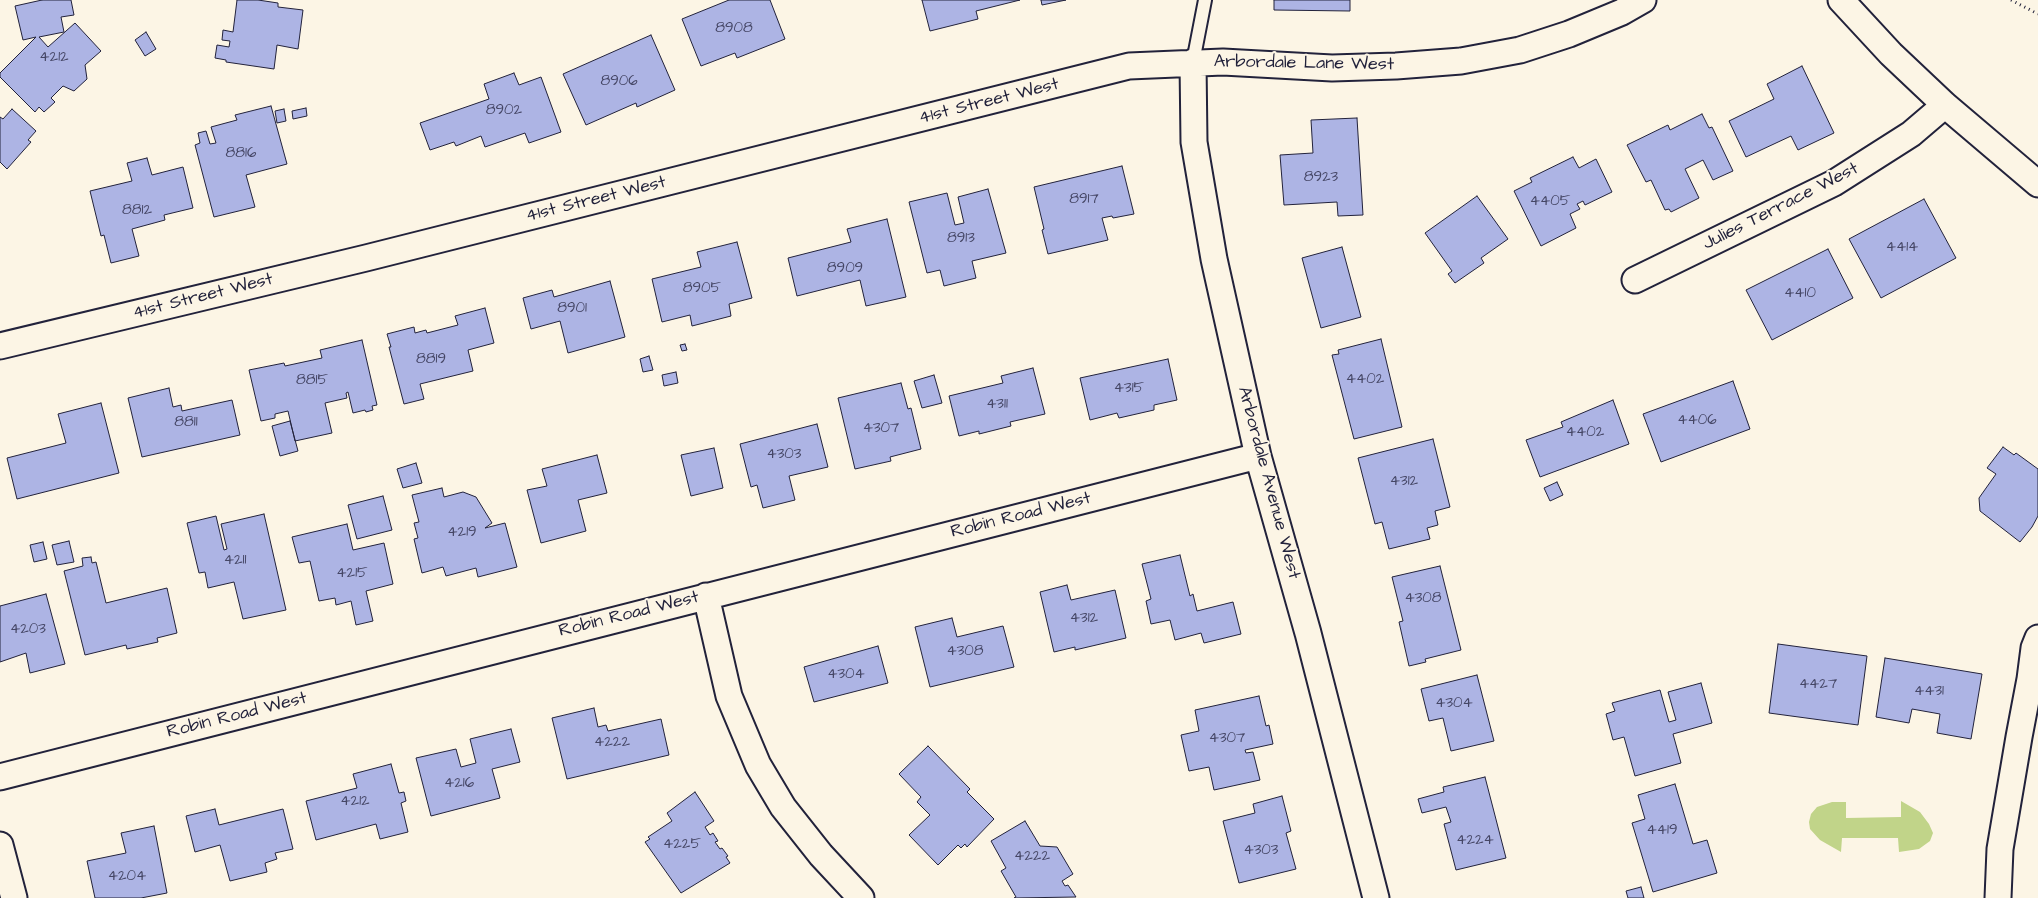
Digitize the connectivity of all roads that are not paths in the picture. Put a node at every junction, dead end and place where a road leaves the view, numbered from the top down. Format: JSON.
{"nodes":[{"id":1,"x":1205,"y":0,"type":"edge"},
{"id":2,"x":1643,"y":0,"type":"edge"},
{"id":3,"x":1841,"y":0,"type":"edge"},
{"id":4,"x":1193,"y":62,"type":"junction"},
{"id":5,"x":1945,"y":104,"type":"junction"},
{"id":6,"x":2038,"y":184,"type":"edge"},
{"id":7,"x":1635,"y":280,"type":"dead end"},
{"id":8,"x":0,"y":346,"type":"edge"},
{"id":9,"x":1258,"y":456,"type":"junction"},
{"id":10,"x":706,"y":596,"type":"junction"},
{"id":11,"x":2038,"y":638,"type":"edge"},
{"id":12,"x":0,"y":777,"type":"edge"},
{"id":13,"x":0,"y":845,"type":"edge"},
{"id":14,"x":14,"y":898,"type":"edge"},
{"id":15,"x":861,"y":898,"type":"edge"},
{"id":16,"x":1376,"y":898,"type":"edge"},
{"id":17,"x":1998,"y":898,"type":"edge"}],
"edges":[{"from":1,"to":4,"type":"lane"},
{"from":2,"to":4,"type":"street","name":"Arbordale Lane West"},
{"from":3,"to":5,"type":"street"},
{"from":4,"to":8,"type":"street","name":"41st Street West"},
{"from":4,"to":9,"type":"street","name":"Arbordale Avenue West"},
{"from":5,"to":6,"type":"street"},
{"from":5,"to":7,"type":"street","name":"Julies Terrace West"},
{"from":9,"to":10,"type":"street","name":"Robin Road West"},
{"from":9,"to":16,"type":"street","name":"Arbordale Avenue West"},
{"from":10,"to":12,"type":"street","name":"Robin Road West"},
{"from":10,"to":15,"type":"street"},
{"from":11,"to":17,"type":"street"},
{"from":13,"to":14,"type":"street"}]}
